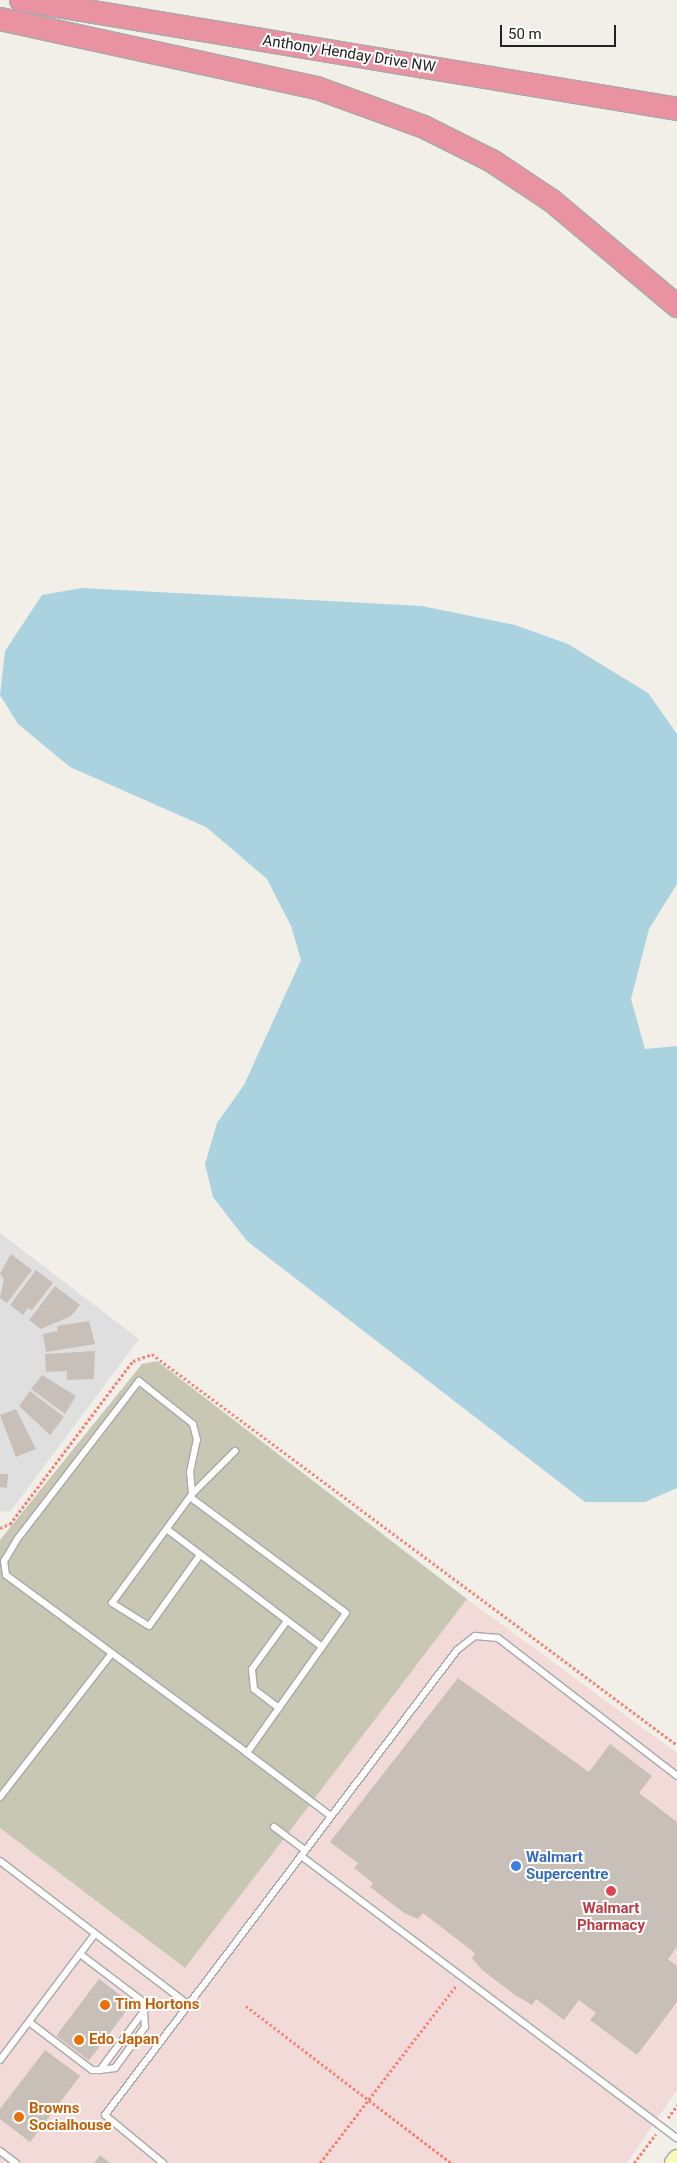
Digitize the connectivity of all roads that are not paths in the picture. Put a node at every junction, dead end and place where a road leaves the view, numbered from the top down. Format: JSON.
{"nodes":[{"id":1,"x":22,"y":0,"type":"edge"},
{"id":2,"x":0,"y":19,"type":"edge"},
{"id":3,"x":677,"y":108,"type":"edge"},
{"id":4,"x":677,"y":306,"type":"edge"},
{"id":5,"x":235,"y":1451,"type":"dead end"},
{"id":6,"x":191,"y":1496,"type":"junction"},
{"id":7,"x":168,"y":1530,"type":"junction"},
{"id":8,"x":200,"y":1555,"type":"junction"},
{"id":9,"x":287,"y":1621,"type":"junction"},
{"id":10,"x":322,"y":1647,"type":"junction"},
{"id":11,"x":112,"y":1653,"type":"junction"},
{"id":12,"x":279,"y":1708,"type":"junction"},
{"id":13,"x":247,"y":1753,"type":"junction"},
{"id":14,"x":677,"y":1776,"type":"edge"},
{"id":15,"x":0,"y":1797,"type":"edge"},
{"id":16,"x":331,"y":1816,"type":"junction"},
{"id":17,"x":274,"y":1827,"type":"dead end"},
{"id":18,"x":303,"y":1853,"type":"junction"},
{"id":19,"x":0,"y":1861,"type":"edge"},
{"id":20,"x":95,"y":1934,"type":"junction"},
{"id":21,"x":80,"y":1954,"type":"junction"},
{"id":22,"x":188,"y":2004,"type":"junction"},
{"id":23,"x":144,"y":2011,"type":"junction"},
{"id":24,"x":28,"y":2022,"type":"junction"},
{"id":25,"x":0,"y":2060,"type":"edge"},
{"id":26,"x":100,"y":2070,"type":"junction"},
{"id":27,"x":677,"y":2138,"type":"edge"},
{"id":28,"x":0,"y":2151,"type":"edge"},
{"id":29,"x":677,"y":2158,"type":"edge"},
{"id":30,"x":16,"y":2163,"type":"edge"},
{"id":31,"x":163,"y":2163,"type":"edge"},
{"id":32,"x":674,"y":2163,"type":"edge"}],
"edges":[{"from":1,"to":3,"type":"highway","name":"Anthony Henday Drive NW"},
{"from":2,"to":4,"type":"highway"},
{"from":5,"to":6,"type":"lane"},
{"from":6,"to":7,"type":"lane"},
{"from":6,"to":10,"type":"lane"},
{"from":6,"to":11,"type":"lane"},
{"from":7,"to":8,"type":"lane"},
{"from":7,"to":8,"type":"lane"},
{"from":8,"to":9,"type":"lane"},
{"from":9,"to":10,"type":"lane"},
{"from":9,"to":12,"type":"lane"},
{"from":10,"to":12,"type":"lane"},
{"from":11,"to":13,"type":"lane"},
{"from":11,"to":15,"type":"lane"},
{"from":12,"to":13,"type":"lane"},
{"from":13,"to":16,"type":"lane"},
{"from":14,"to":16,"type":"lane"},
{"from":16,"to":18,"type":"lane"},
{"from":17,"to":18,"type":"lane"},
{"from":18,"to":22,"type":"lane"},
{"from":18,"to":27,"type":"lane"},
{"from":19,"to":20,"type":"lane"},
{"from":20,"to":21,"type":"lane"},
{"from":20,"to":22,"type":"lane"},
{"from":21,"to":23,"type":"lane"},
{"from":21,"to":24,"type":"lane"},
{"from":22,"to":31,"type":"lane"},
{"from":23,"to":26,"type":"lane"},
{"from":23,"to":26,"type":"lane"},
{"from":24,"to":25,"type":"lane"},
{"from":24,"to":26,"type":"lane"},
{"from":28,"to":30,"type":"lane"},
{"from":29,"to":32,"type":"main road"}]}
